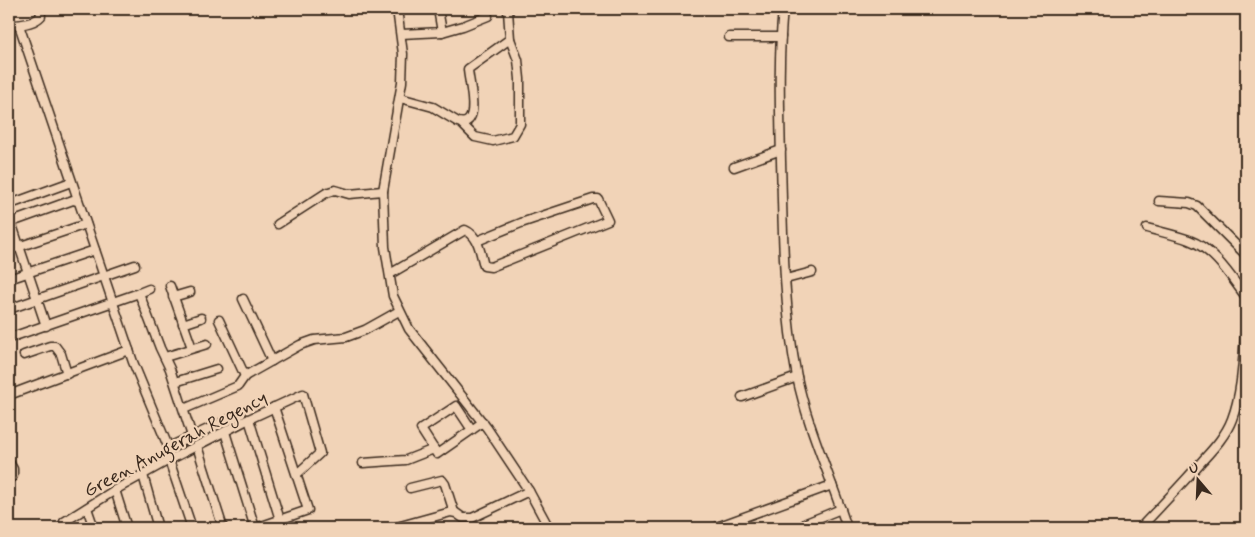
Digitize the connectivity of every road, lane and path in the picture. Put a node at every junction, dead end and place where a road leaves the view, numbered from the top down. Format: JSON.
{"nodes":[{"id":1,"x":40,"y":9,"type":"edge"},
{"id":2,"x":397,"y":9,"type":"edge"},
{"id":3,"x":438,"y":9,"type":"edge"},
{"id":4,"x":783,"y":9,"type":"edge"},
{"id":5,"x":508,"y":11,"type":"dead end"},
{"id":6,"x":488,"y":16,"type":"dead end"},
{"id":7,"x":9,"y":25,"type":"edge"},
{"id":8,"x":19,"y":25,"type":"junction"},
{"id":9,"x":442,"y":32,"type":"junction"},
{"id":10,"x":401,"y":34,"type":"junction"},
{"id":11,"x":729,"y":37,"type":"dead end"},
{"id":12,"x":781,"y":37,"type":"junction"},
{"id":13,"x":510,"y":39,"type":"junction"},
{"id":14,"x":400,"y":98,"type":"junction"},
{"id":15,"x":461,"y":123,"type":"junction"},
{"id":16,"x":781,"y":150,"type":"junction"},
{"id":17,"x":734,"y":167,"type":"dead end"},
{"id":18,"x":71,"y":182,"type":"junction"},
{"id":19,"x":383,"y":191,"type":"junction"},
{"id":20,"x":78,"y":201,"type":"junction"},
{"id":21,"x":1159,"y":201,"type":"dead end"},
{"id":22,"x":16,"y":202,"type":"dead end"},
{"id":23,"x":10,"y":223,"type":"edge"},
{"id":24,"x":86,"y":224,"type":"junction"},
{"id":25,"x":278,"y":224,"type":"dead end"},
{"id":26,"x":1147,"y":228,"type":"dead end"},
{"id":27,"x":477,"y":240,"type":"junction"},
{"id":28,"x":19,"y":247,"type":"junction"},
{"id":29,"x":9,"y":250,"type":"edge"},
{"id":30,"x":95,"y":250,"type":"junction"},
{"id":31,"x":1246,"y":255,"type":"edge"},
{"id":32,"x":135,"y":266,"type":"dead end"},
{"id":33,"x":28,"y":272,"type":"junction"},
{"id":34,"x":812,"y":272,"type":"dead end"},
{"id":35,"x":390,"y":274,"type":"junction"},
{"id":36,"x":104,"y":276,"type":"junction"},
{"id":37,"x":786,"y":278,"type":"junction"},
{"id":38,"x":9,"y":279,"type":"edge"},
{"id":39,"x":170,"y":286,"type":"dead end"},
{"id":40,"x":149,"y":289,"type":"dead end"},
{"id":41,"x":190,"y":292,"type":"dead end"},
{"id":42,"x":139,"y":293,"type":"junction"},
{"id":43,"x":173,"y":297,"type":"junction"},
{"id":44,"x":1246,"y":297,"type":"edge"},
{"id":45,"x":37,"y":299,"type":"junction"},
{"id":46,"x":243,"y":299,"type":"dead end"},
{"id":47,"x":114,"y":302,"type":"junction"},
{"id":48,"x":9,"y":309,"type":"edge"},
{"id":49,"x":399,"y":311,"type":"junction"},
{"id":50,"x":201,"y":318,"type":"dead end"},
{"id":51,"x":219,"y":320,"type":"dead end"},
{"id":52,"x":183,"y":324,"type":"junction"},
{"id":53,"x":1246,"y":324,"type":"edge"},
{"id":54,"x":46,"y":326,"type":"junction"},
{"id":55,"x":9,"y":338,"type":"edge"},
{"id":56,"x":207,"y":344,"type":"dead end"},
{"id":57,"x":192,"y":348,"type":"junction"},
{"id":58,"x":129,"y":350,"type":"junction"},
{"id":59,"x":24,"y":355,"type":"dead end"},
{"id":60,"x":165,"y":357,"type":"junction"},
{"id":61,"x":272,"y":361,"type":"junction"},
{"id":62,"x":217,"y":369,"type":"dead end"},
{"id":63,"x":67,"y":374,"type":"junction"},
{"id":64,"x":245,"y":376,"type":"junction"},
{"id":65,"x":797,"y":377,"type":"junction"},
{"id":66,"x":175,"y":382,"type":"junction"},
{"id":67,"x":9,"y":395,"type":"edge"},
{"id":68,"x":742,"y":397,"type":"dead end"},
{"id":69,"x":274,"y":407,"type":"junction"},
{"id":70,"x":184,"y":409,"type":"junction"},
{"id":71,"x":241,"y":414,"type":"dead end"},
{"id":72,"x":249,"y":419,"type":"junction"},
{"id":73,"x":483,"y":422,"type":"junction"},
{"id":74,"x":472,"y":430,"type":"junction"},
{"id":75,"x":225,"y":432,"type":"junction"},
{"id":76,"x":192,"y":436,"type":"junction"},
{"id":77,"x":197,"y":446,"type":"junction"},
{"id":78,"x":434,"y":449,"type":"junction"},
{"id":79,"x":169,"y":460,"type":"junction"},
{"id":80,"x":9,"y":462,"type":"edge"},
{"id":81,"x":363,"y":463,"type":"dead end"},
{"id":82,"x":297,"y":474,"type":"junction"},
{"id":83,"x":143,"y":475,"type":"junction"},
{"id":84,"x":9,"y":479,"type":"edge"},
{"id":85,"x":832,"y":485,"type":"junction"},
{"id":86,"x":410,"y":488,"type":"dead end"},
{"id":87,"x":115,"y":490,"type":"junction"},
{"id":88,"x":529,"y":491,"type":"junction"},
{"id":89,"x":87,"y":508,"type":"junction"},
{"id":90,"x":841,"y":509,"type":"junction"},
{"id":91,"x":454,"y":512,"type":"junction"},
{"id":92,"x":280,"y":520,"type":"junction"},
{"id":93,"x":806,"y":523,"type":"dead end"},
{"id":94,"x":65,"y":525,"type":"edge"},
{"id":95,"x":734,"y":525,"type":"edge"},
{"id":96,"x":94,"y":528,"type":"edge"},
{"id":97,"x":127,"y":528,"type":"edge"},
{"id":98,"x":158,"y":528,"type":"edge"},
{"id":99,"x":192,"y":528,"type":"edge"},
{"id":100,"x":223,"y":528,"type":"edge"},
{"id":101,"x":255,"y":528,"type":"edge"},
{"id":102,"x":393,"y":528,"type":"edge"},
{"id":103,"x":549,"y":528,"type":"edge"},
{"id":104,"x":714,"y":528,"type":"edge"},
{"id":105,"x":847,"y":528,"type":"edge"},
{"id":106,"x":1140,"y":528,"type":"edge"}],
"edges":[{"from":1,"to":8,"type":"street"},
{"from":2,"to":10,"type":"street"},
{"from":3,"to":9,"type":"street"},
{"from":4,"to":12,"type":"street"},
{"from":5,"to":13,"type":"street"},
{"from":6,"to":9,"type":"street"},
{"from":7,"to":8,"type":"street"},
{"from":8,"to":18,"type":"street"},
{"from":9,"to":10,"type":"street"},
{"from":10,"to":14,"type":"street"},
{"from":11,"to":12,"type":"street"},
{"from":12,"to":16,"type":"street"},
{"from":13,"to":15,"type":"street"},
{"from":13,"to":15,"type":"street"},
{"from":14,"to":15,"type":"street"},
{"from":14,"to":19,"type":"street"},
{"from":16,"to":17,"type":"street"},
{"from":16,"to":37,"type":"street"},
{"from":18,"to":20,"type":"street"},
{"from":18,"to":22,"type":"street"},
{"from":19,"to":25,"type":"street"},
{"from":19,"to":35,"type":"street"},
{"from":20,"to":23,"type":"street"},
{"from":20,"to":24,"type":"street"},
{"from":21,"to":31,"type":"street"},
{"from":23,"to":28,"type":"street"},
{"from":24,"to":28,"type":"street"},
{"from":24,"to":30,"type":"street"},
{"from":26,"to":44,"type":"street"},
{"from":27,"to":27,"type":"street"},
{"from":27,"to":35,"type":"street"},
{"from":28,"to":29,"type":"street"},
{"from":28,"to":33,"type":"street"},
{"from":30,"to":33,"type":"street"},
{"from":30,"to":36,"type":"street"},
{"from":32,"to":36,"type":"street"},
{"from":33,"to":38,"type":"street"},
{"from":33,"to":45,"type":"street"},
{"from":34,"to":37,"type":"street"},
{"from":35,"to":49,"type":"street"},
{"from":36,"to":45,"type":"street"},
{"from":36,"to":47,"type":"street"},
{"from":37,"to":65,"type":"street"},
{"from":39,"to":43,"type":"street"},
{"from":40,"to":42,"type":"street"},
{"from":41,"to":43,"type":"street"},
{"from":42,"to":47,"type":"street"},
{"from":42,"to":60,"type":"street"},
{"from":43,"to":52,"type":"street"},
{"from":45,"to":48,"type":"street"},
{"from":45,"to":54,"type":"street"},
{"from":46,"to":61,"type":"street"},
{"from":47,"to":54,"type":"street"},
{"from":47,"to":58,"type":"street"},
{"from":49,"to":61,"type":"street"},
{"from":49,"to":73,"type":"street"},
{"from":50,"to":52,"type":"street"},
{"from":51,"to":64,"type":"street"},
{"from":52,"to":57,"type":"street"},
{"from":53,"to":106,"type":"street"},
{"from":54,"to":55,"type":"street"},
{"from":56,"to":57,"type":"street"},
{"from":57,"to":60,"type":"street"},
{"from":58,"to":63,"type":"street"},
{"from":58,"to":76,"type":"street"},
{"from":59,"to":63,"type":"street"},
{"from":60,"to":66,"type":"street"},
{"from":61,"to":64,"type":"street"},
{"from":62,"to":66,"type":"street"},
{"from":63,"to":67,"type":"street"},
{"from":64,"to":70,"type":"street"},
{"from":65,"to":68,"type":"street"},
{"from":65,"to":85,"type":"street"},
{"from":66,"to":70,"type":"street"},
{"from":69,"to":72,"type":"street","name":"Green Anugerah Regency"},
{"from":69,"to":82,"type":"street"},
{"from":69,"to":82,"type":"street","name":"Green Anugerah Regency"},
{"from":70,"to":76,"type":"street"},
{"from":71,"to":76,"type":"street"},
{"from":72,"to":75,"type":"street","name":"Green Anugerah Regency"},
{"from":72,"to":92,"type":"street"},
{"from":73,"to":74,"type":"street"},
{"from":73,"to":88,"type":"street"},
{"from":74,"to":78,"type":"street"},
{"from":74,"to":78,"type":"street"},
{"from":75,"to":77,"type":"street","name":"Green Anugerah Regency"},
{"from":75,"to":101,"type":"street"},
{"from":77,"to":79,"type":"street","name":"Green Anugerah Regency"},
{"from":77,"to":100,"type":"street"},
{"from":78,"to":81,"type":"street"},
{"from":79,"to":83,"type":"street","name":"Green Anugerah Regency"},
{"from":79,"to":99,"type":"street"},
{"from":80,"to":84,"type":"street"},
{"from":82,"to":92,"type":"street"},
{"from":83,"to":87,"type":"street","name":"Green Anugerah Regency"},
{"from":83,"to":98,"type":"street"},
{"from":85,"to":90,"type":"street"},
{"from":85,"to":95,"type":"street"},
{"from":86,"to":91,"type":"street"},
{"from":87,"to":89,"type":"street","name":"Green Anugerah Regency"},
{"from":87,"to":97,"type":"street"},
{"from":88,"to":91,"type":"street"},
{"from":88,"to":103,"type":"street"},
{"from":89,"to":94,"type":"street","name":"Green Anugerah Regency"},
{"from":89,"to":96,"type":"street"},
{"from":90,"to":93,"type":"street"},
{"from":90,"to":105,"type":"street"},
{"from":91,"to":102,"type":"street"},
{"from":92,"to":101,"type":"street"},
{"from":95,"to":104,"type":"street"}]}
